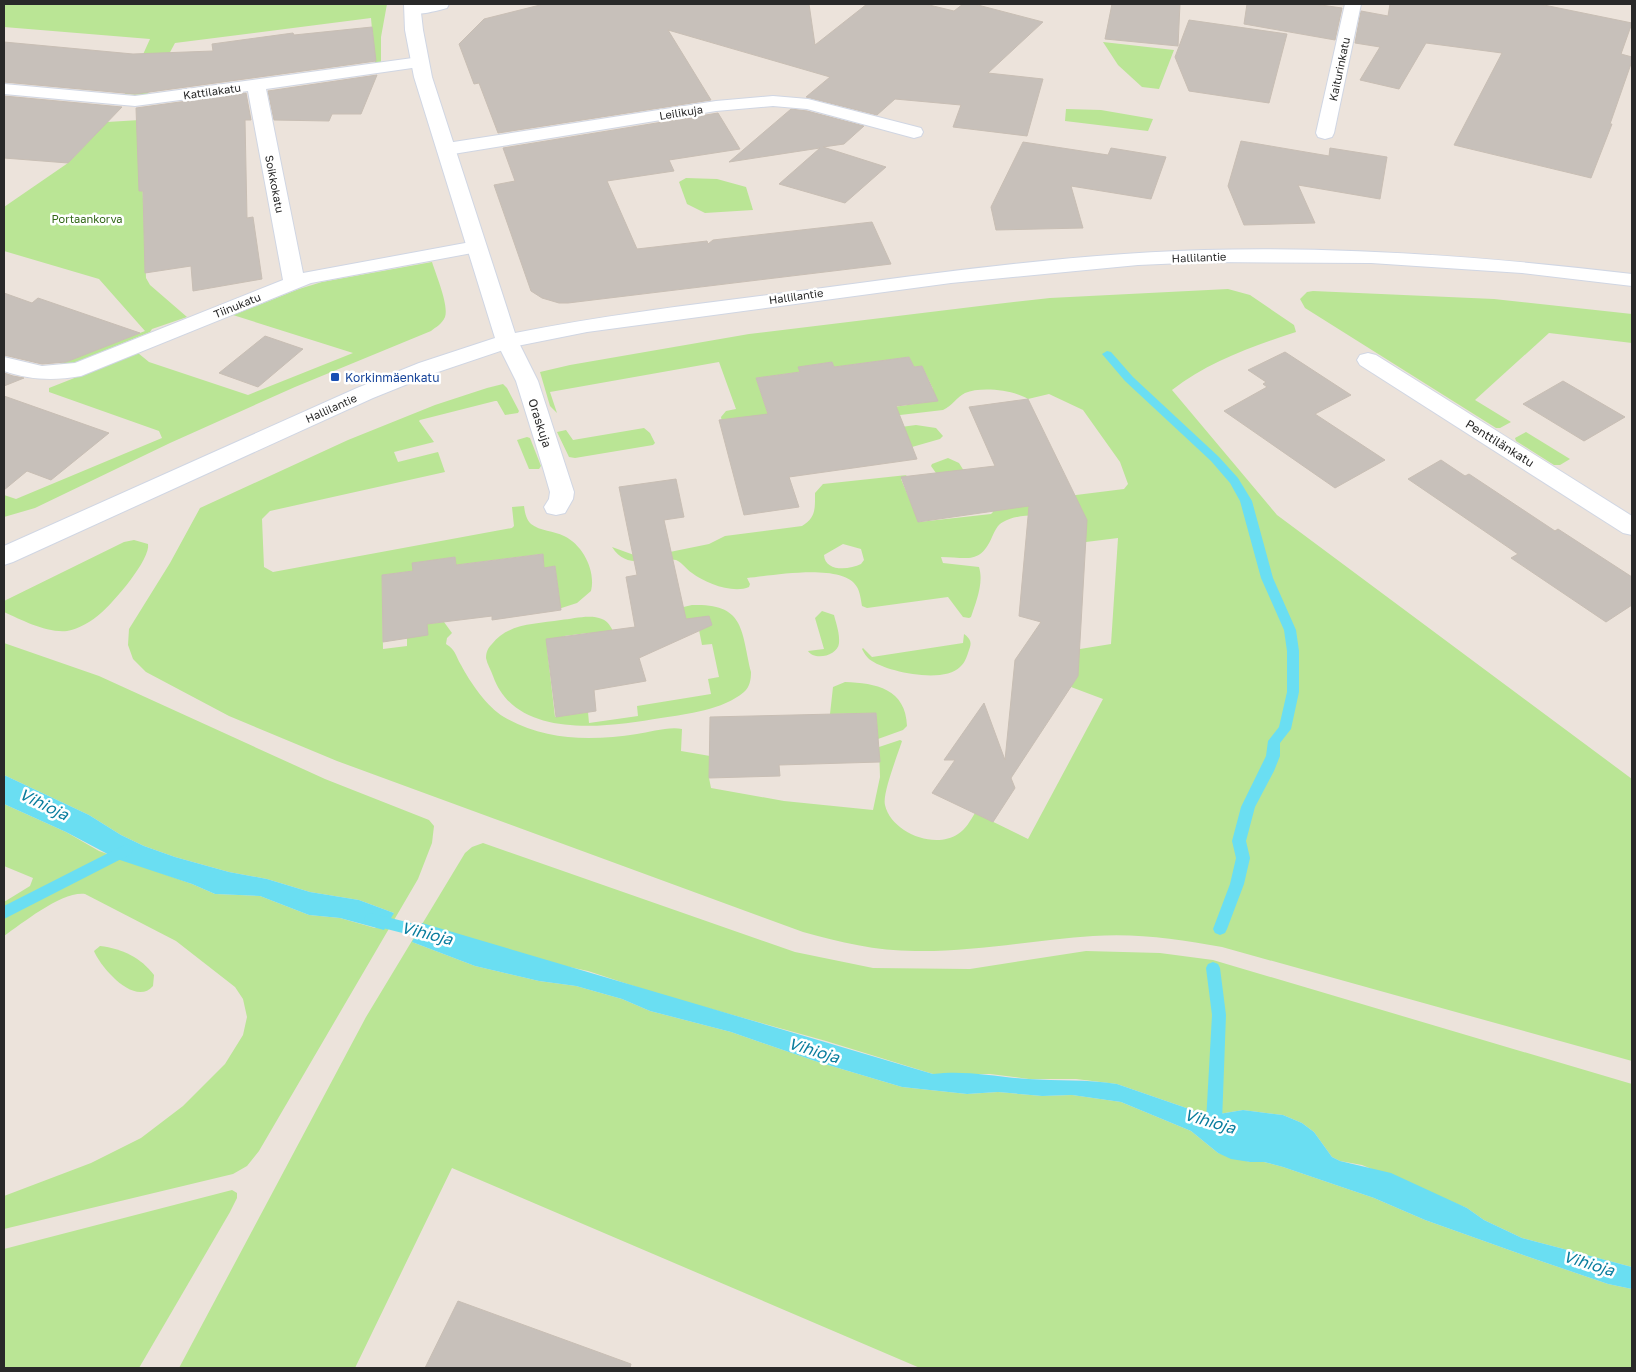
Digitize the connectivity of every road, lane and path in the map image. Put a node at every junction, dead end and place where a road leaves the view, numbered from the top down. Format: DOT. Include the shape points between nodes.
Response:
graph roads {
  1 [pos="440,4"];
  2 [pos="1353,4"];
  3 [pos="412,6"];
  4 [pos="420,62"];
  5 [pos="256,85"];
  6 [pos="4,89"];
  7 [pos="914,132"];
  8 [pos="1325,133"];
  9 [pos="447,149"];
  10 [pos="476,247"];
  11 [pos="1632,280"];
  12 [pos="294,282"];
  13 [pos="507,341"];
  14 [pos="1368,360"];
  15 [pos="4,364"];
  16 [pos="556,507"];
  17 [pos="1632,526"];
  18 [pos="4,556"];
  1 -- 3 [label="street"];
  2 -- 8 [label="street, Kaiturinkatu"];
  3 -- 4 [label="street"];
  4 -- 5 [label="street, Kattilakatu"];
  4 -- 9 [label="street"];
  5 -- 6 [label="street, Kattilakatu" via="135,101"];
  5 -- 12 [label="street, Soikkokatu"];
  7 -- 9 [label="street, Leilikuja" via="808,104 773,100 716,106"];
  9 -- 10 [label="street"];
  10 -- 12 [label="street, Tiinukatu" via="332,272"];
  10 -- 13 [label="street"];
  11 -- 13 [label="street, Hallilantie" via="1522,267 1371,257 1138,259 959,276 791,297 587,325"];
  12 -- 15 [label="street, Tiinukatu" via="81,369 52,374"];
  13 -- 16 [label="street, Oraskuja" via="527,381 555,468 562,492"];
  13 -- 18 [label="street, Hallilantie" via="364,393"];
  14 -- 17 [label="street, Penttilänkatu"];
}
